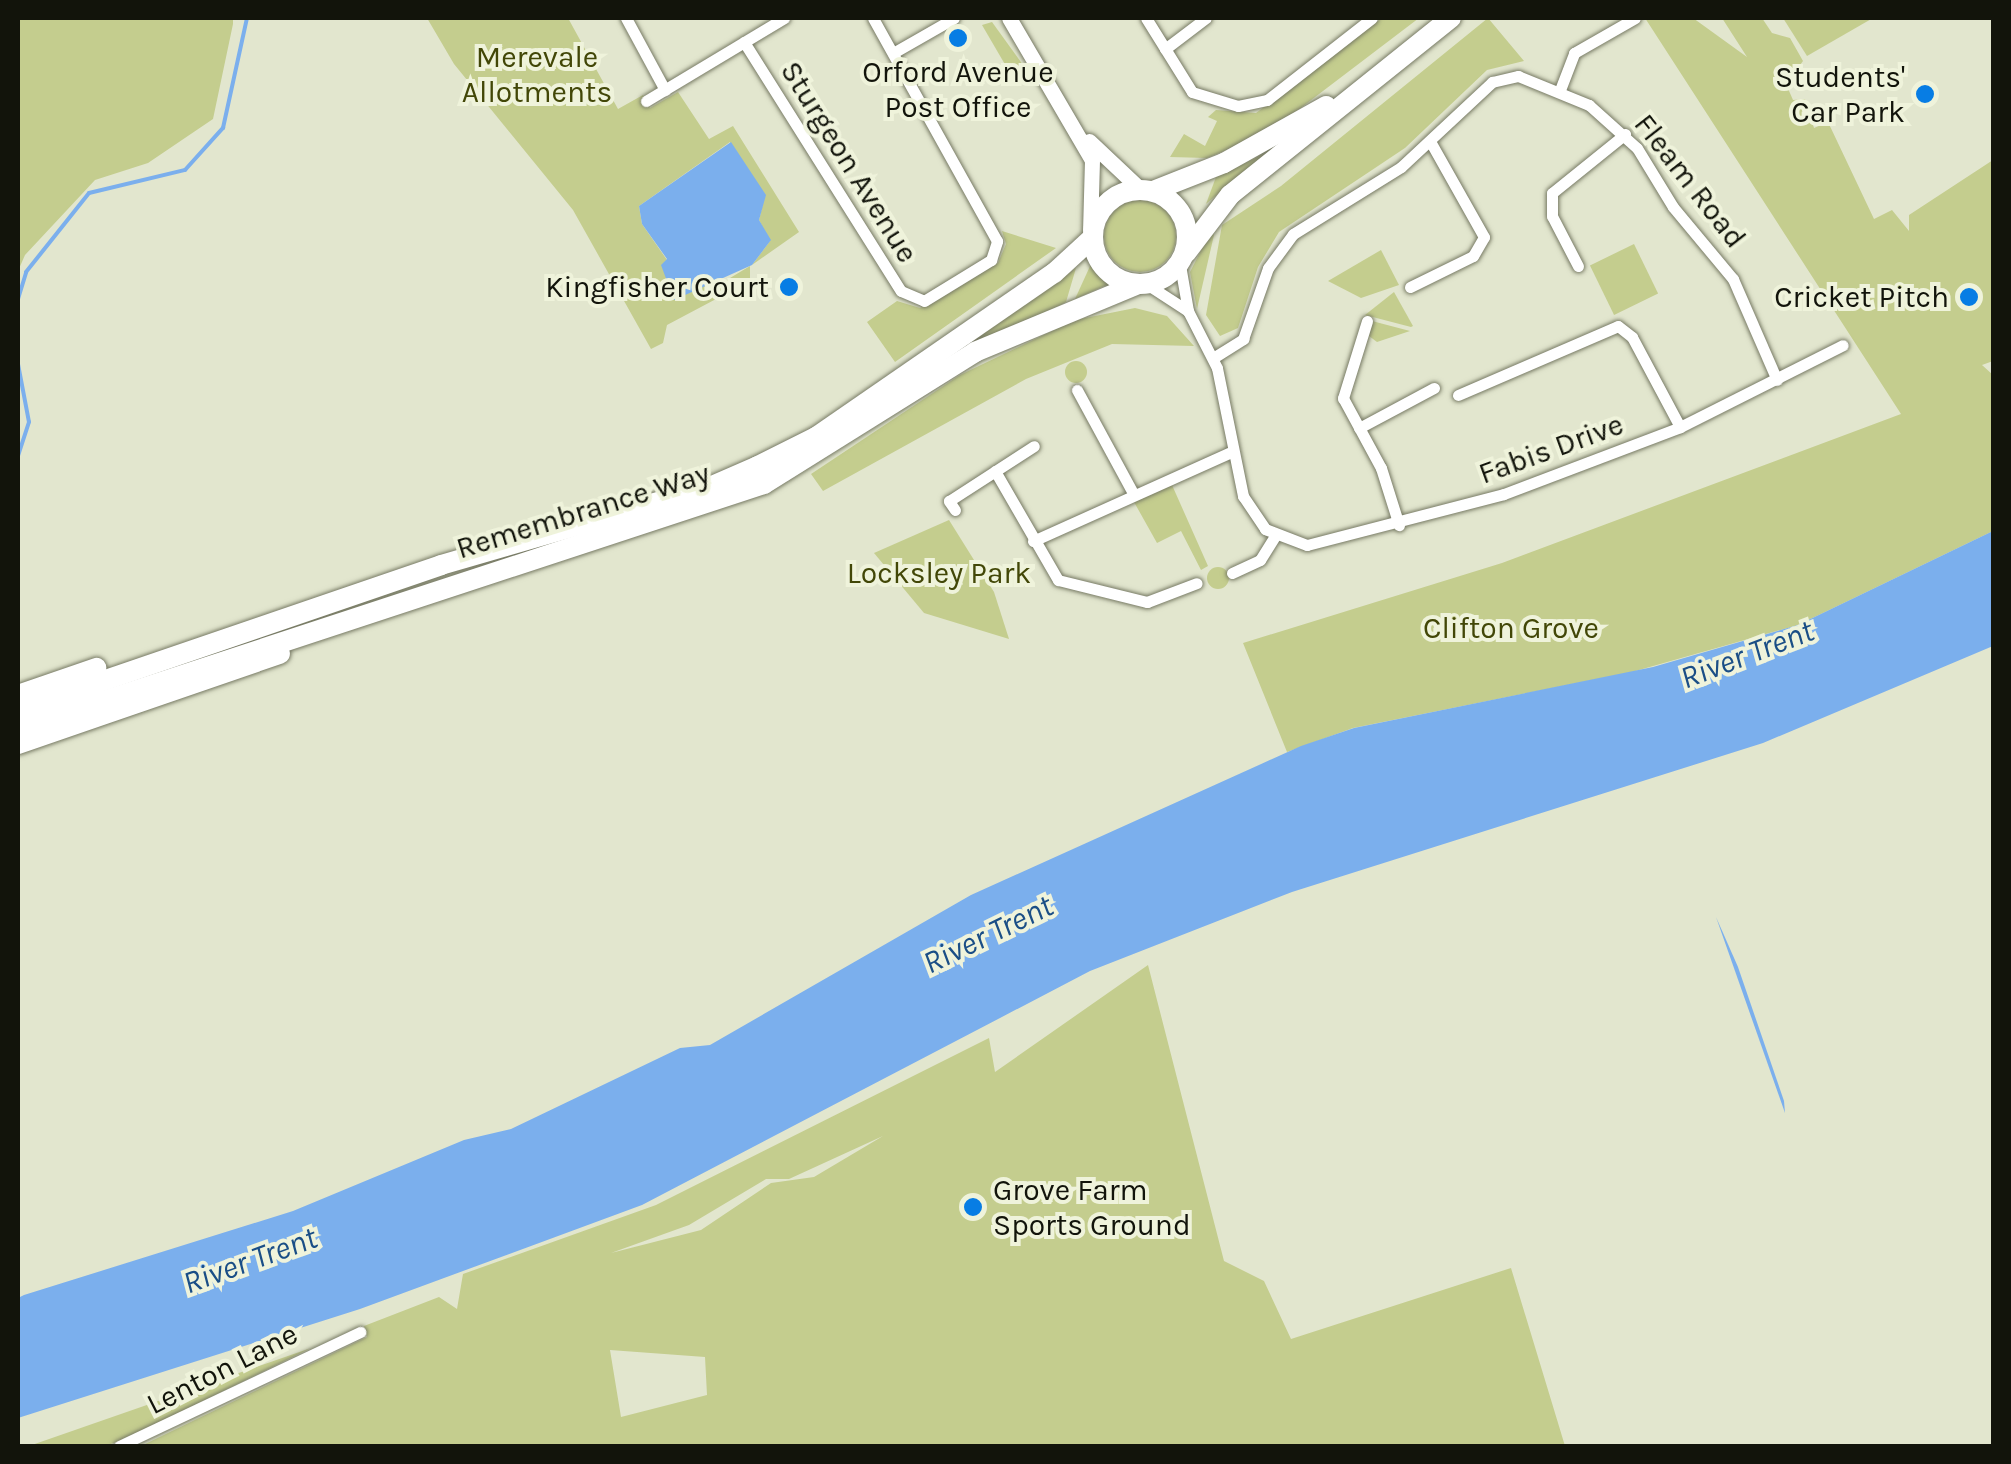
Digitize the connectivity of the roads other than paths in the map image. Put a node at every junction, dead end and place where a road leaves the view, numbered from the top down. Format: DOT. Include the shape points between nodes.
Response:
graph roads {
  1 [pos="626,18"];
  2 [pos="754,18"];
  3 [pos="784,18"];
  4 [pos="873,18"];
  5 [pos="954,18"];
  6 [pos="1009,18"];
  7 [pos="1146,18"];
  8 [pos="1206,18"];
  9 [pos="1372,18"];
  10 [pos="1451,18"];
  11 [pos="1626,20"];
  12 [pos="762,31"];
  13 [pos="744,42"];
  14 [pos="1165,49"];
  15 [pos="893,54"];
  16 [pos="1376,77"];
  17 [pos="665,90"];
  18 [pos="1560,90"];
  19 [pos="646,101"];
  20 [pos="1079,131"];
  21 [pos="1625,134"];
  22 [pos="1430,141"];
  23 [pos="1147,190"];
  24 [pos="1090,235"];
  25 [pos="1183,259"];
  26 [pos="1571,260"];
  27 [pos="1142,285"];
  28 [pos="1419,286"];
  29 [pos="1188,311"];
  30 [pos="1367,321"];
  31 [pos="1360,342"];
  32 [pos="1374,347"];
  33 [pos="1836,353"];
  34 [pos="1213,358"];
  35 [pos="1777,380"];
  36 [pos="1434,388"];
  37 [pos="1085,395"];
  38 [pos="1458,395"];
  39 [pos="1359,428"];
  40 [pos="1680,428"];
  41 [pos="1034,446"];
  42 [pos="1229,453"];
  43 [pos="1020,454"];
  44 [pos="1029,466"];
  45 [pos="996,471"];
  46 [pos="1133,492"];
  47 [pos="955,510"];
  48 [pos="1398,525"];
  49 [pos="1275,536"];
  50 [pos="1033,541"];
  51 [pos="1237,566"];
  52 [pos="442,575"];
  53 [pos="1197,583"];
  54 [pos="199,657"];
  55 [pos="18,695"];
  56 [pos="18,710"];
  57 [pos="18,728"];
  58 [pos="18,744"];
  59 [pos="354,1334"];
  60 [pos="119,1446"];
  1 -- 17 [label="street"];
  2 -- 12 [label="street"];
  3 -- 12 [label="street"];
  4 -- 15 [label="street, Sturgeon Avenue"];
  5 -- 15 [label="street"];
  6 -- 20 [label="street"];
  7 -- 14 [label="street"];
  8 -- 14 [label="street"];
  9 -- 14 [label="street" via="1253,104 1202,98"];
  10 -- 16 [label="highway"];
  11 -- 18 [label="street" via="1574,53"];
  12 -- 13 [label="street"];
  13 -- 15 [label="street, Sturgeon Avenue" via="901,291 924,301 990,260 997,241"];
  13 -- 17 [label="street"];
  16 -- 23 [label="highway" via="1224,163"];
  16 -- 25 [label="highway" via="1230,196"];
  17 -- 19 [label="street"];
  18 -- 21 [label="street, Fleam Road"];
  18 -- 22 [label="street, Fleam Road" via="1528,77 1501,79"];
  20 -- 23 [label="street"];
  20 -- 24 [label="street" via="1095,172 1086,216"];
  21 -- 26 [label="street" via="1552,193 1550,208"];
  21 -- 35 [label="street, Fleam Road" via="1673,208 1733,279"];
  22 -- 28 [label="street" via="1484,236 1473,256"];
  22 -- 34 [label="street, Fleam Road" via="1401,167 1293,234 1268,268 1243,339"];
  23 -- 24 [label="highway" via="1113,200"];
  23 -- 25 [label="highway" via="1184,218"];
  24 -- 27 [label="highway" via="1108,270"];
  24 -- 52 [label="highway, Remembrance Way" via="1054,273 816,437 710,487"];
  25 -- 27 [label="highway"];
  25 -- 29 [label="street"];
  27 -- 29 [label="street"];
  27 -- 52 [label="highway, Remembrance Way" via="975,352 764,484"];
  29 -- 34 [label="street"];
  30 -- 31 [label="street"];
  31 -- 32 [label="street"];
  31 -- 39 [label="street" via="1343,392"];
  33 -- 35 [label="street, Fabis Drive"];
  34 -- 42 [label="street"];
  35 -- 40 [label="street, Fabis Drive"];
  36 -- 39 [label="street" via="1422,401"];
  37 -- 46 [label="street"];
  38 -- 40 [label="street" via="1618,326 1632,336"];
  39 -- 48 [label="street" via="1386,478"];
  40 -- 48 [label="street, Fabis Drive" via="1476,504"];
  41 -- 43 [label="street"];
  42 -- 46 [label="street"];
  42 -- 49 [label="street" via="1246,504"];
  43 -- 44 [label="street"];
  43 -- 45 [label="street"];
  45 -- 47 [label="street" via="949,501"];
  45 -- 50 [label="street"];
  46 -- 50 [label="street"];
  48 -- 49 [label="street, Fabis Drive" via="1320,545"];
  49 -- 51 [label="street" via="1260,560"];
  50 -- 53 [label="street" via="1053,576 1064,582 1147,602 1187,595"];
  52 -- 54 [label="highway, Remembrance Way"];
  52 -- 55 [label="highway" via="200,633"];
  52 -- 58 [label="highway" via="326,637"];
  54 -- 56 [label="highway, Remembrance Way"];
  54 -- 57 [label="highway, Remembrance Way"];
  59 -- 60 [label="street, Lenton Lane"];
}
